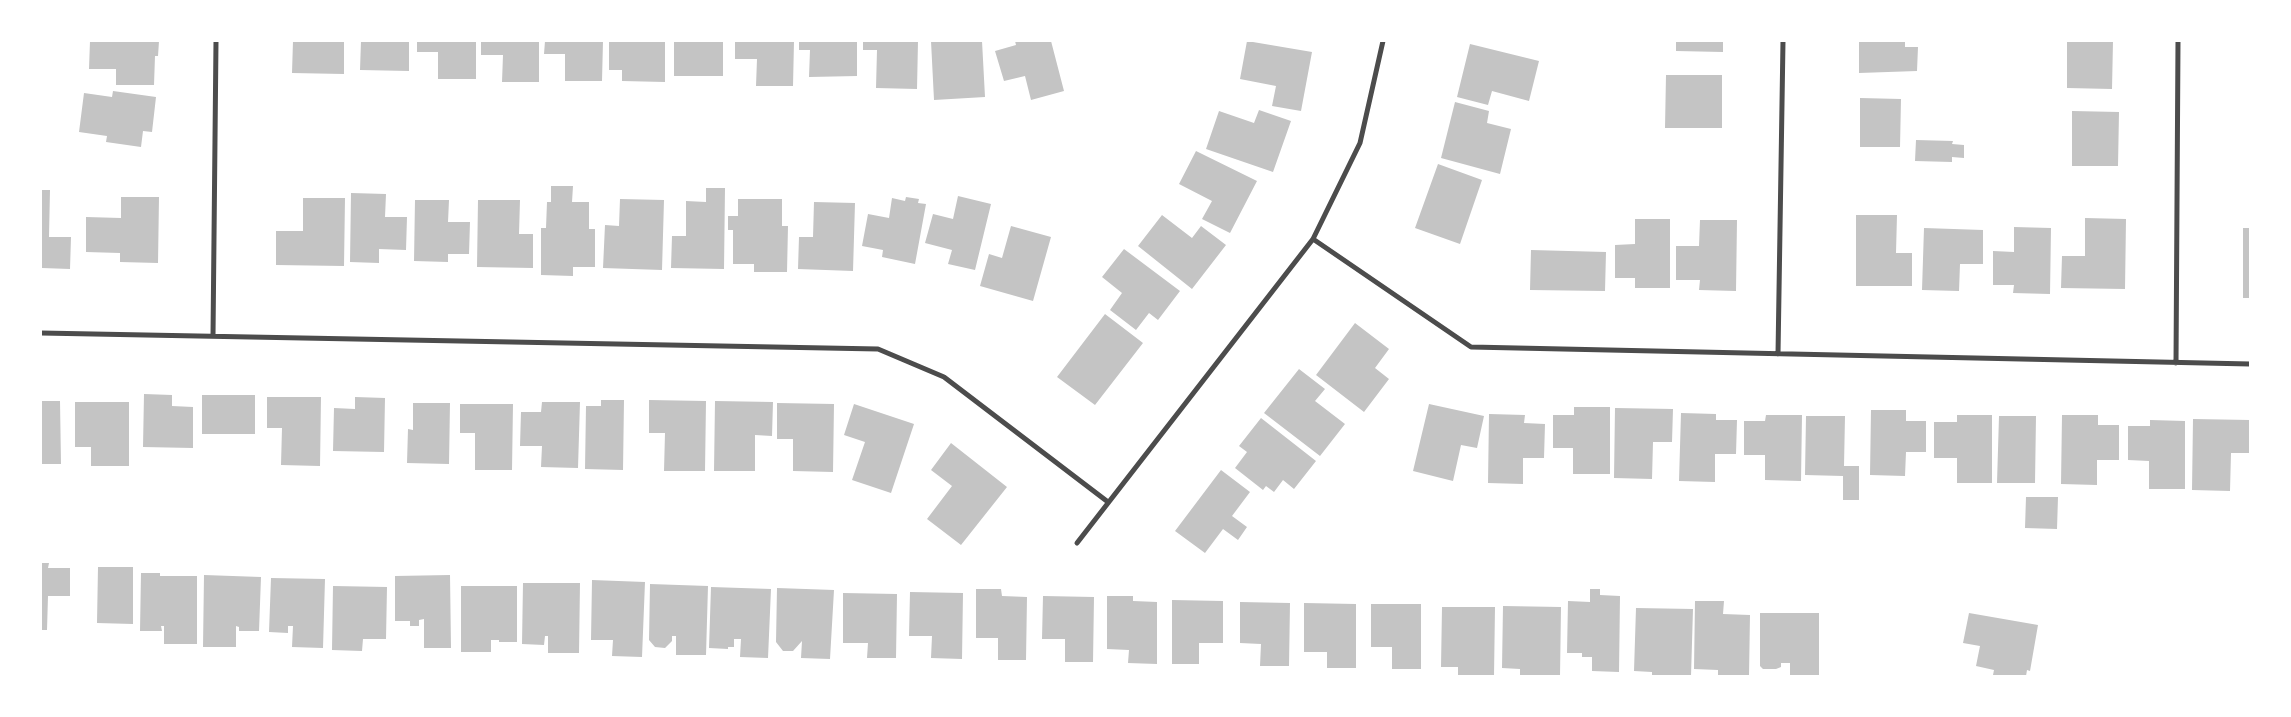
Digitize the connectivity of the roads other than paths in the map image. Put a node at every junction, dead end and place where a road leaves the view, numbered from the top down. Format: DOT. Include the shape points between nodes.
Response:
graph roads {
  1 [pos="216,41"];
  2 [pos="1383,41"];
  3 [pos="1782,41"];
  4 [pos="2178,41"];
  5 [pos="1312,239"];
  6 [pos="41,333"];
  7 [pos="213,336"];
  8 [pos="1778,354"];
  9 [pos="2176,363"];
  10 [pos="2250,364"];
  11 [pos="1108,502"];
  12 [pos="1078,543"];
  1 -- 7 [label="street"];
  2 -- 5 [label="street" via="1360,144"];
  3 -- 8 [label="street"];
  4 -- 9 [label="street"];
  5 -- 8 [label="street" via="1471,347"];
  5 -- 11 [label="street"];
  6 -- 7 [label="street"];
  7 -- 11 [label="street" via="878,349 944,377"];
  8 -- 9 [label="street"];
  9 -- 10 [label="street"];
  11 -- 12 [label="street"];
}
